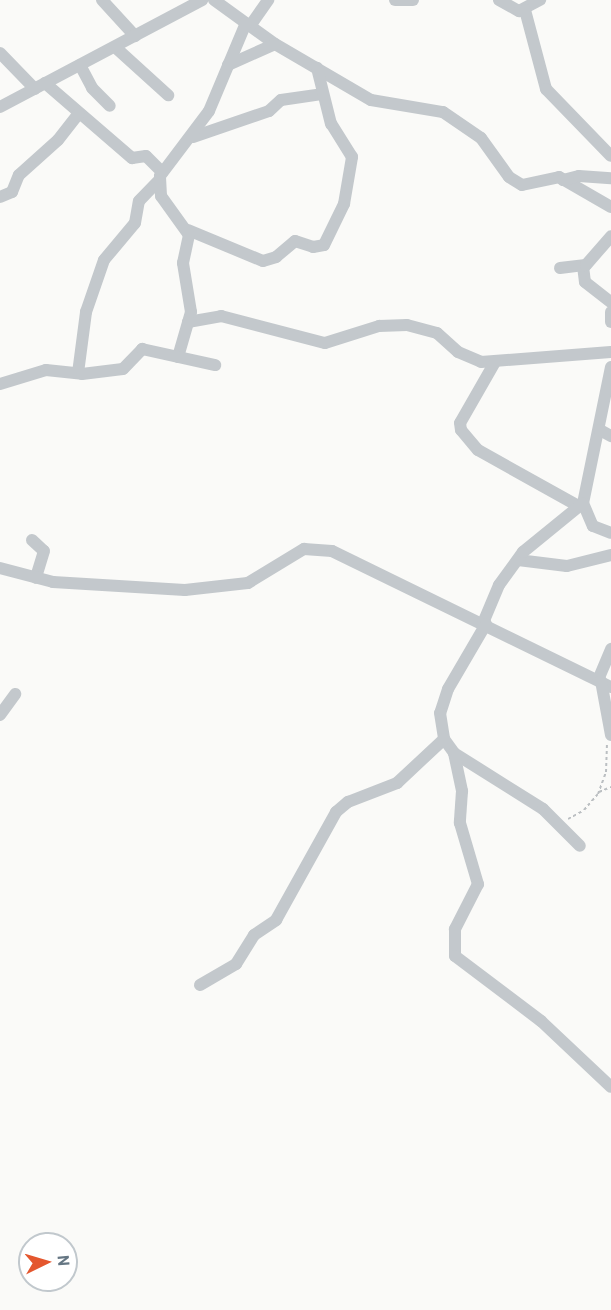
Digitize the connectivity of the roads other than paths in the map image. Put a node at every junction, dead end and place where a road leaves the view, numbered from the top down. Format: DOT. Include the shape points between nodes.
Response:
graph roads {
  1 [pos="102,0"];
  2 [pos="202,0"];
  3 [pos="214,0"];
  4 [pos="268,0"];
  5 [pos="395,0"];
  6 [pos="413,0"];
  7 [pos="499,0"];
  8 [pos="540,0"];
  9 [pos="523,7"];
  10 [pos="248,24"];
  11 [pos="135,36"];
  12 [pos="275,44"];
  13 [pos="115,47"];
  14 [pos="0,53"];
  15 [pos="80,65"];
  16 [pos="228,65"];
  17 [pos="316,68"];
  18 [pos="40,86"];
  19 [pos="322,94"];
  20 [pos="168,95"];
  21 [pos="110,106"];
  22 [pos="0,107"];
  23 [pos="78,114"];
  24 [pos="193,137"];
  25 [pos="611,156"];
  26 [pos="160,176"];
  27 [pos="611,178"];
  28 [pos="563,180"];
  29 [pos="0,197"];
  30 [pos="611,207"];
  31 [pos="188,230"];
  32 [pos="611,236"];
  33 [pos="583,266"];
  34 [pos="560,268"];
  35 [pos="611,302"];
  36 [pos="611,312"];
  37 [pos="188,322"];
  38 [pos="611,322"];
  39 [pos="611,352"];
  40 [pos="178,357"];
  41 [pos="495,362"];
  42 [pos="215,365"];
  43 [pos="611,368"];
  44 [pos="78,374"];
  45 [pos="0,384"];
  46 [pos="605,433"];
  47 [pos="581,505"];
  48 [pos="611,533"];
  49 [pos="32,540"];
  50 [pos="611,555"];
  51 [pos="518,560"];
  52 [pos="0,568"];
  53 [pos="36,578"];
  54 [pos="484,624"];
  55 [pos="611,649"];
  56 [pos="603,683"];
  57 [pos="15,694"];
  58 [pos="0,715"];
  59 [pos="610,734"];
  60 [pos="444,739"];
  61 [pos="454,753"];
  62 [pos="580,846"];
  63 [pos="200,985"];
  64 [pos="611,1087"];
  1 -- 11 [label="street"];
  2 -- 11 [label="street"];
  3 -- 10 [label="street"];
  4 -- 10 [label="street"];
  5 -- 6 [label="street"];
  7 -- 9 [label="street"];
  8 -- 9 [label="street"];
  9 -- 25 [label="street" via="546,88"];
  10 -- 12 [label="street"];
  10 -- 16 [label="street"];
  11 -- 13 [label="street"];
  12 -- 16 [label="street"];
  12 -- 17 [label="street"];
  13 -- 15 [label="street"];
  13 -- 20 [label="street"];
  14 -- 18 [label="street"];
  15 -- 18 [label="street"];
  15 -- 21 [label="street" via="92,88"];
  16 -- 24 [label="street" via="209,111"];
  17 -- 19 [label="street"];
  17 -- 28 [label="street" via="371,100 443,112 481,138 509,177 522,185 529,187 551,177"];
  18 -- 22 [label="street"];
  18 -- 23 [label="street"];
  19 -- 24 [label="street" via="281,100 269,111"];
  19 -- 31 [label="street" via="331,124 352,157 344,204 324,245 313,247 295,242 276,257 263,261"];
  23 -- 26 [label="street" via="132,158 146,156"];
  23 -- 29 [label="street" via="58,140 19,175 12,192"];
  24 -- 26 [label="street"];
  26 -- 31 [label="street" via="161,196"];
  26 -- 44 [label="street" via="139,201 135,223 104,260 86,312"];
  27 -- 28 [label="street" via="579,176"];
  28 -- 30 [label="street"];
  31 -- 37 [label="street" via="183,263 191,312"];
  32 -- 33 [label="street" via="596,258"];
  33 -- 34 [label="street"];
  33 -- 35 [label="street" via="585,282"];
  36 -- 38 [label="street"];
  37 -- 40 [label="street"];
  37 -- 41 [label="street" via="221,316 325,343 379,326 407,325 437,333 469,359"];
  39 -- 41 [label="street"];
  40 -- 42 [label="street"];
  40 -- 44 [label="street" via="142,349 123,369"];
  41 -- 47 [label="street" via="460,423 461,430 478,450"];
  43 -- 46 [label="street"];
  44 -- 45 [label="street" via="46,370"];
  46 -- 47 [label="street"];
  47 -- 48 [label="street" via="593,526"];
  47 -- 51 [label="street"];
  49 -- 53 [label="street" via="44,551"];
  50 -- 51 [label="street" via="567,566"];
  51 -- 54 [label="street" via="499,585"];
  52 -- 53 [label="street"];
  53 -- 54 [label="street" via="185,591 218,588 248,582 304,549 315,548 353,558"];
  54 -- 56 [label="street"];
  54 -- 60 [label="street" via="448,689 440,713"];
  55 -- 56 [label="street"];
  56 -- 59 [label="street"];
  57 -- 58 [label="street"];
  60 -- 61 [label="street"];
  60 -- 63 [label="street" via="397,783 348,802 336,812 276,920 254,935 236,964"];
  61 -- 62 [label="street" via="543,809"];
  61 -- 64 [label="street" via="462,791 460,823 478,884 455,928 455,956 541,1021"];
}
